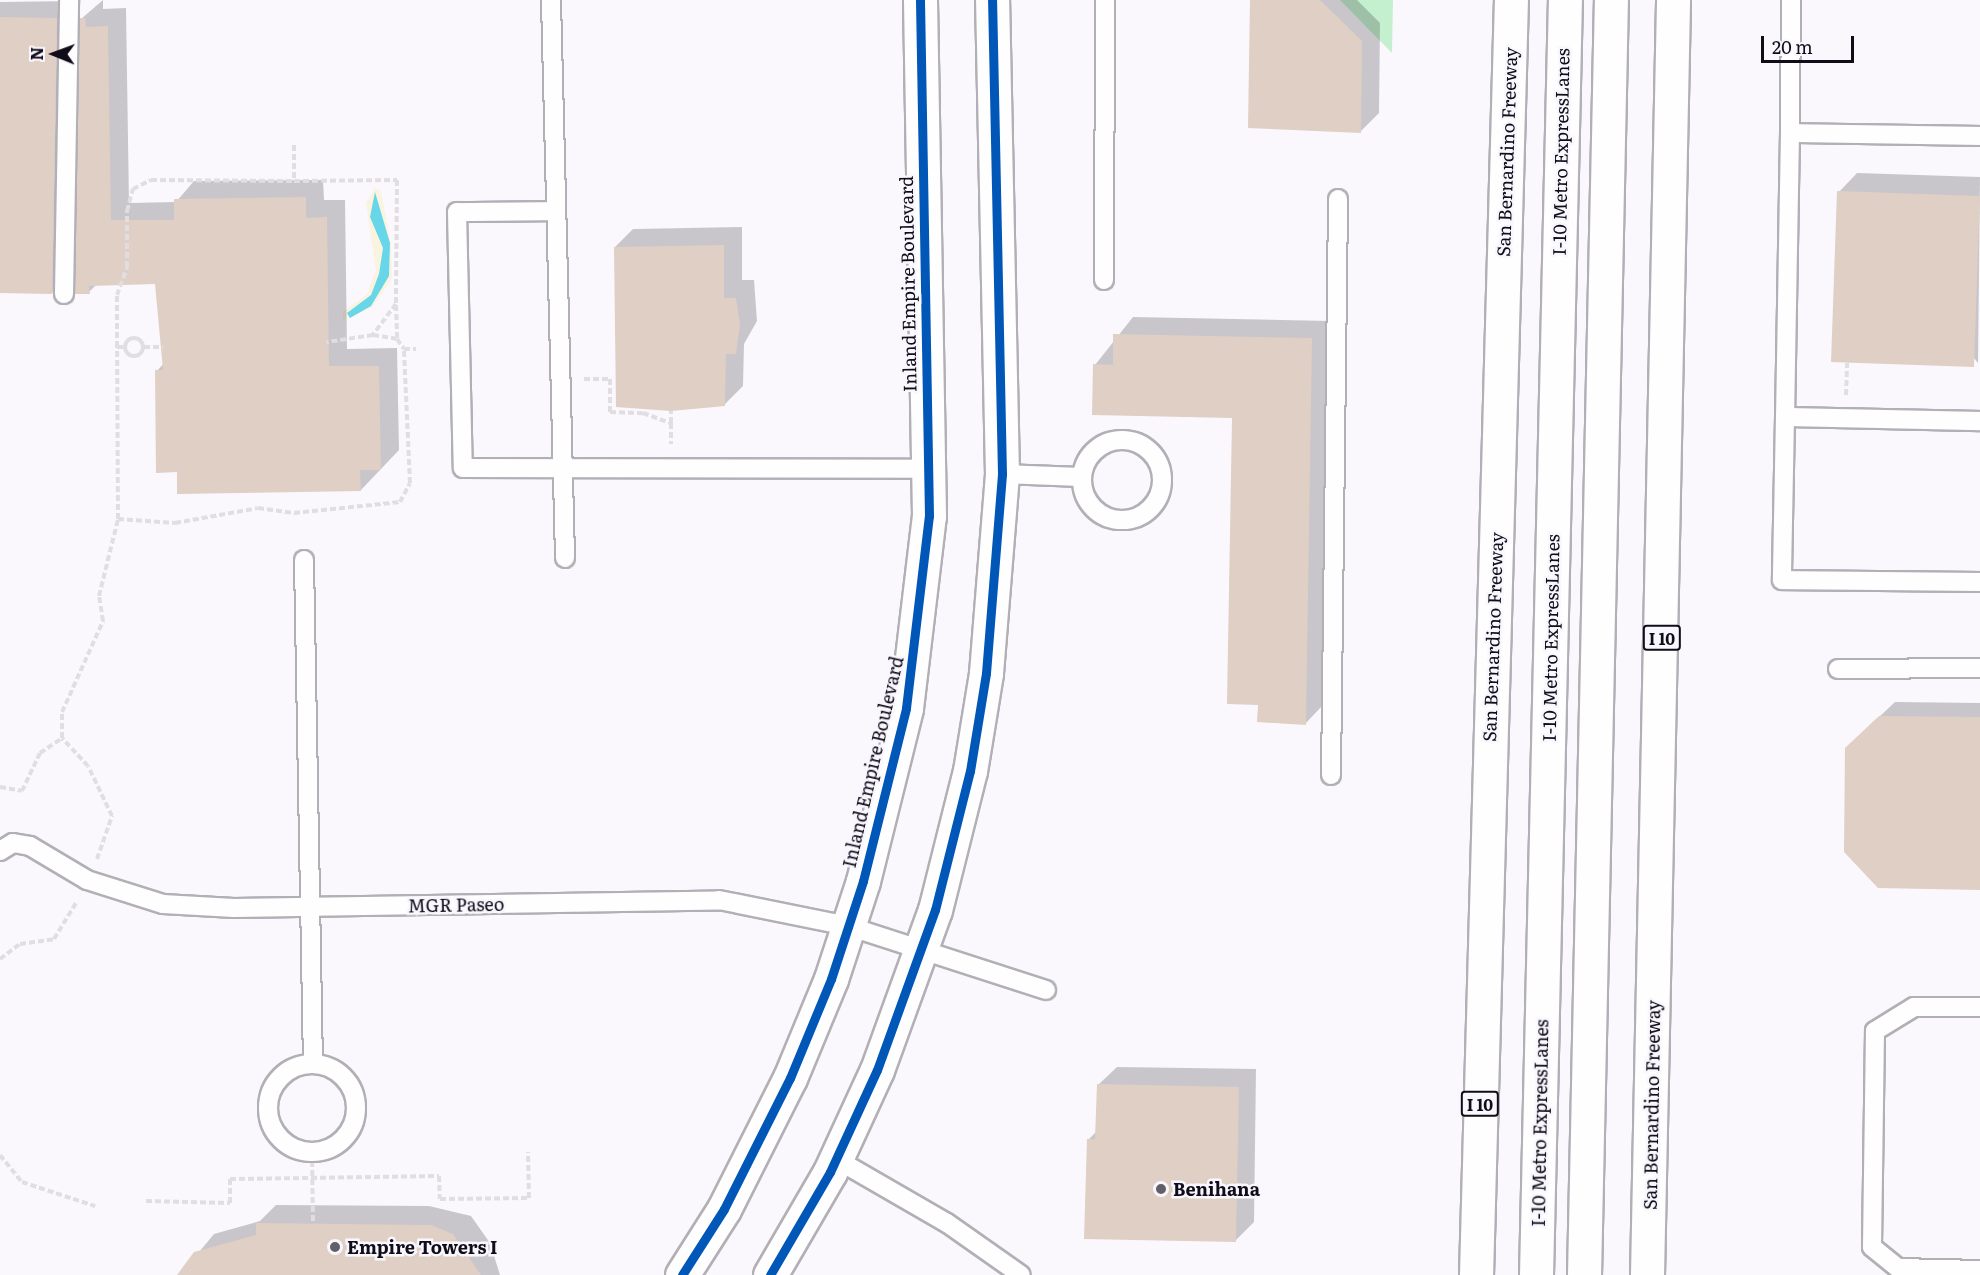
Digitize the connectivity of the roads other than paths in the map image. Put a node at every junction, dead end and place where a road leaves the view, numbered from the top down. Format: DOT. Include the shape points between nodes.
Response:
graph roads {
  1 [pos="69,0"];
  2 [pos="551,0"];
  3 [pos="920,0"];
  4 [pos="992,0"];
  5 [pos="1105,0"];
  6 [pos="1511,0"];
  7 [pos="1565,0"];
  8 [pos="1611,0"];
  9 [pos="1673,0"];
  10 [pos="1791,0"];
  11 [pos="1790,133"];
  12 [pos="1980,136"];
  13 [pos="1338,199"];
  14 [pos="556,211"];
  15 [pos="1104,280"];
  16 [pos="64,294"];
  17 [pos="1785,417"];
  18 [pos="1980,421"];
  19 [pos="563,466"];
  20 [pos="928,469"];
  21 [pos="1002,474"];
  22 [pos="1081,477"];
  23 [pos="565,558"];
  24 [pos="304,560"];
  25 [pos="1980,582"];
  26 [pos="1980,668"];
  27 [pos="1838,669"];
  28 [pos="1331,775"];
  29 [pos="4,842"];
  30 [pos="311,907"];
  31 [pos="848,926"];
  32 [pos="921,950"];
  33 [pos="1046,990"];
  34 [pos="1980,1007"];
  35 [pos="313,1064"];
  36 [pos="836,1159"];
  37 [pos="1980,1270"];
  38 [pos="682,1275"];
  39 [pos="770,1275"];
  40 [pos="1021,1275"];
  41 [pos="1476,1275"];
  42 [pos="1536,1275"];
  43 [pos="1584,1275"];
  44 [pos="1647,1275"];
  1 -- 16 [label="lane"];
  2 -- 14 [label="lane"];
  3 -- 20 [label="main road, Inland Empire Boulevard"];
  4 -- 21 [label="main road"];
  5 -- 15 [label="lane"];
  6 -- 41 [label="main road, San Bernardino Freeway / I 10"];
  7 -- 42 [label="main road, I-10 Metro ExpressLanes"];
  8 -- 43 [label="main road"];
  9 -- 44 [label="main road, San Bernardino Freeway / I 10"];
  10 -- 11 [label="lane"];
  11 -- 12 [label="lane"];
  11 -- 17 [label="lane"];
  13 -- 28 [label="lane"];
  14 -- 19 [label="lane"];
  14 -- 19 [label="lane" via="458,212 463,468"];
  17 -- 18 [label="lane"];
  17 -- 25 [label="lane" via="1782,580"];
  19 -- 20 [label="lane"];
  19 -- 23 [label="lane"];
  20 -- 31 [label="main road, Inland Empire Boulevard" via="922,610 906,708"];
  21 -- 22 [label="lane"];
  21 -- 32 [label="main road" via="986,674 970,771"];
  22 -- 22 [label="lane" via="1087,500 1116,520 1140,516 1158,498 1161,486 1149,451 1126,440 1096,449"];
  24 -- 30 [label="lane"];
  26 -- 27 [label="lane"];
  29 -- 30 [label="lane, MGR Paseo" via="30,846 87,880 163,904"];
  30 -- 31 [label="lane, MGR Paseo" via="719,900"];
  30 -- 35 [label="lane"];
  31 -- 32 [label="lane, MGR Paseo"];
  31 -- 38 [label="main road, Inland Empire Boulevard" via="790,1078 724,1209"];
  32 -- 33 [label="lane, MGR Paseo"];
  32 -- 36 [label="main road" via="877,1070"];
  34 -- 37 [label="lane" via="1914,1006 1875,1031 1872,1247 1898,1268"];
  35 -- 35 [label="lane" via="284,1074 274,1086 269,1115 284,1142 312,1152 347,1134 357,1108 348,1082"];
  36 -- 39 [label="main road"];
  36 -- 40 [label="lane" via="947,1223"];
}
